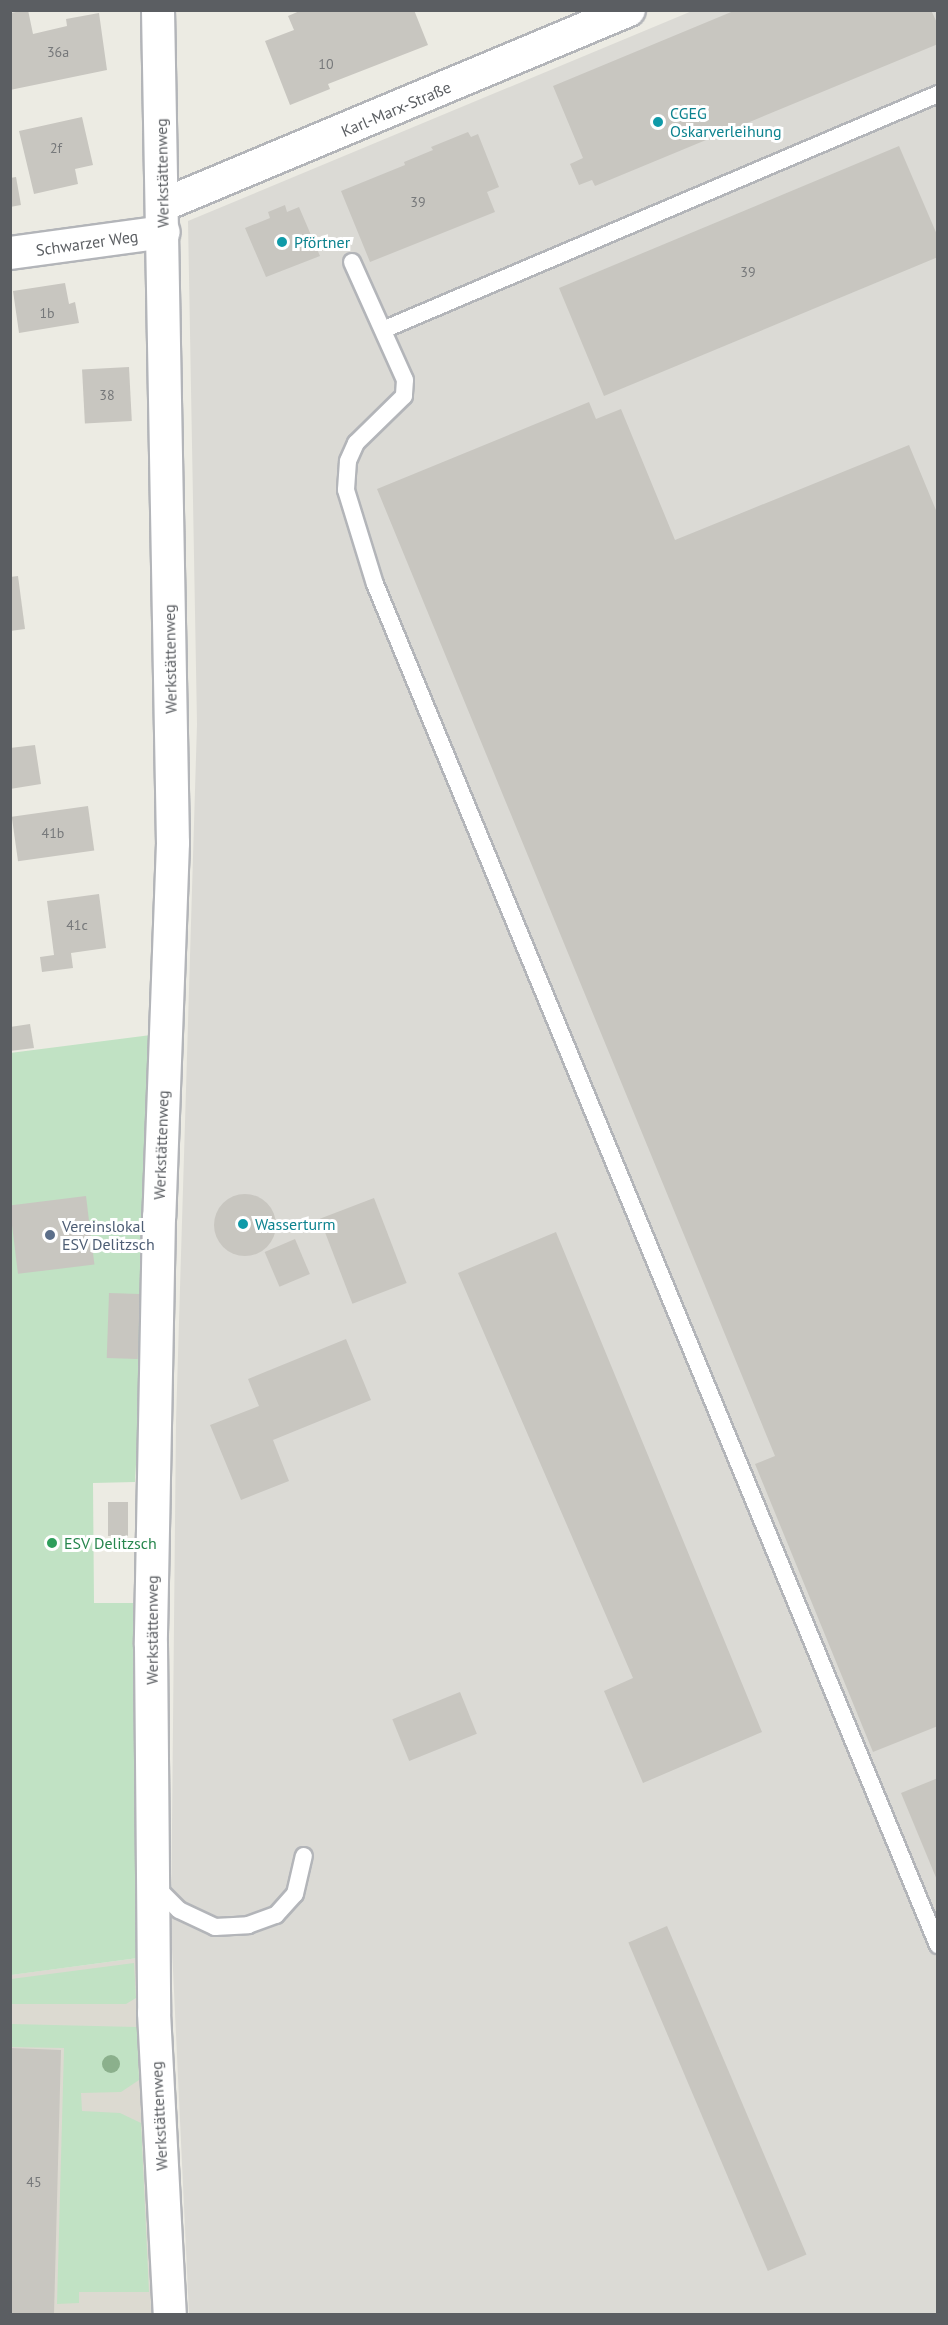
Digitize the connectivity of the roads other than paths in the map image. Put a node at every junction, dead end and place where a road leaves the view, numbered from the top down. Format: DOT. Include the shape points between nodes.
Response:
graph roads {
  1 [pos="158,10"];
  2 [pos="629,10"];
  3 [pos="938,94"];
  4 [pos="163,219"];
  5 [pos="10,253"];
  6 [pos="352,262"];
  7 [pos="386,329"];
  8 [pos="304,1856"];
  9 [pos="153,1885"];
  10 [pos="938,1945"];
  11 [pos="170,2314"];
  1 -- 4 [label="street, Werkstättenweg"];
  2 -- 4 [label="street, Karl-Marx-Straße"];
  3 -- 7 [label="lane"];
  4 -- 5 [label="street, Schwarzer Weg"];
  4 -- 9 [label="street, Werkstättenweg" via="173,843 158,1241 151,1645"];
  6 -- 7 [label="lane"];
  7 -- 10 [label="lane" via="405,380 404,396 356,442 348,461 346,490 375,584"];
  8 -- 9 [label="lane" via="295,1894 276,1915 248,1926 215,1927 179,1910"];
  9 -- 11 [label="street, Werkstättenweg" via="154,2013"];
}
